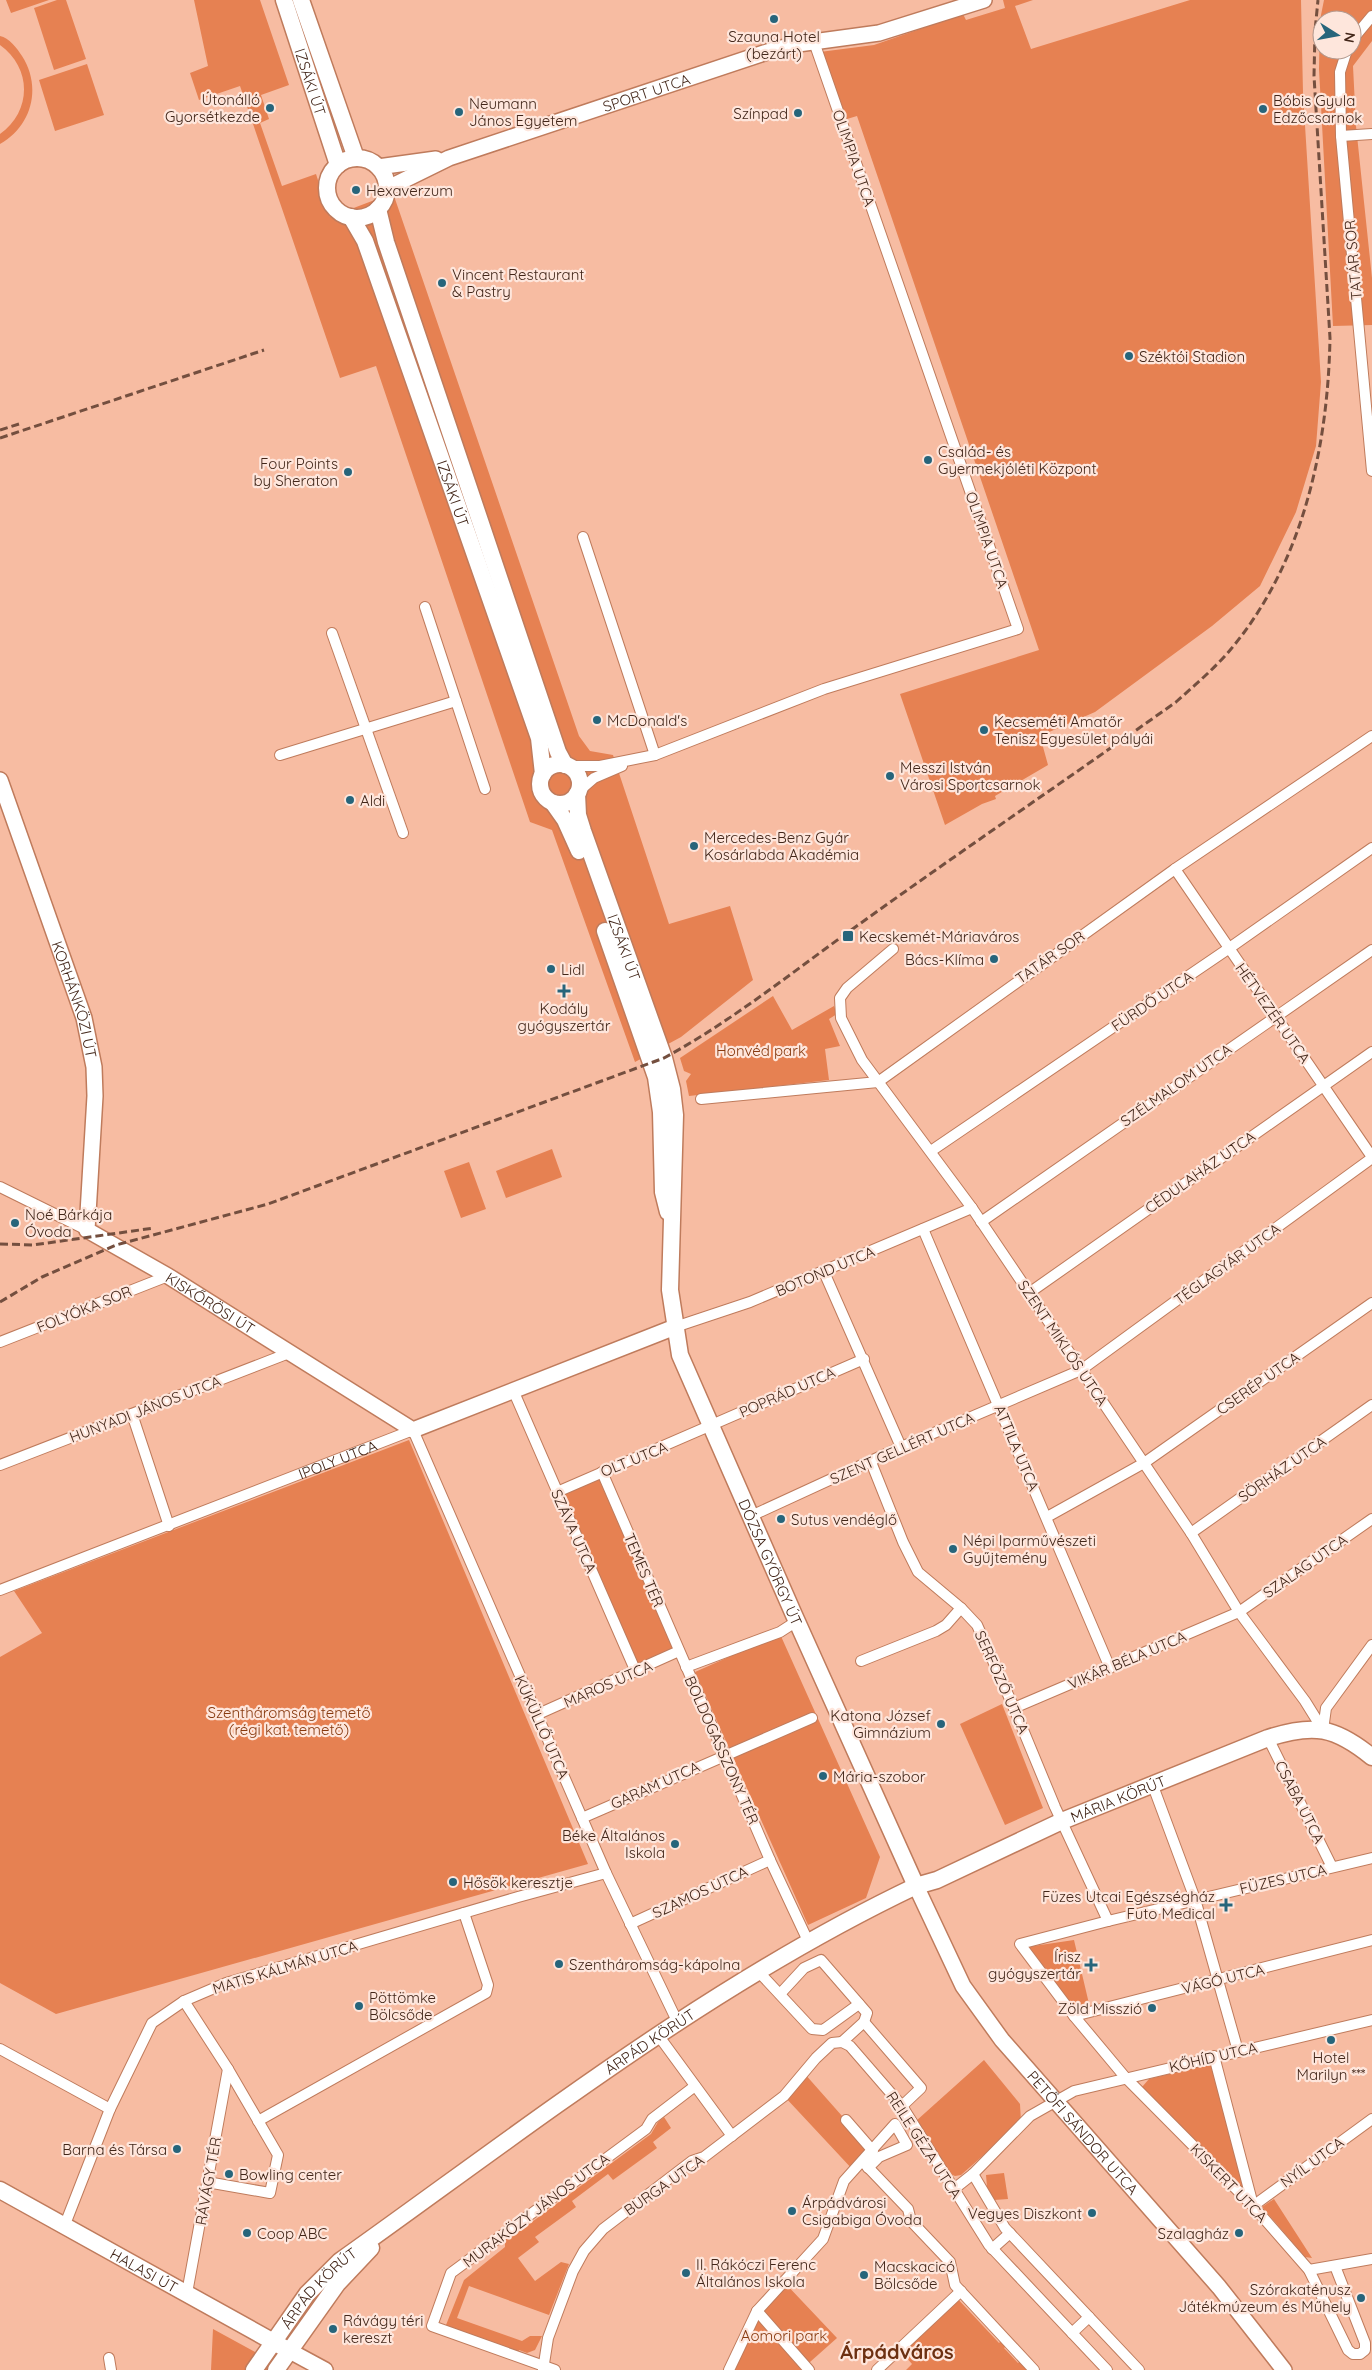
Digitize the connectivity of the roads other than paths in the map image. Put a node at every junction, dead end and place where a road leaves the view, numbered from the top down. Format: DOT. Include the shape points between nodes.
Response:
graph roads {
  1 [pos="284,0"];
  2 [pos="301,0"];
  3 [pos="984,0"];
  4 [pos="1372,16"];
  5 [pos="1362,28"];
  6 [pos="814,42"];
  7 [pos="1343,60"];
  8 [pos="1372,134"];
  9 [pos="1341,136"];
  10 [pos="356,158"];
  11 [pos="449,158"];
  12 [pos="338,165"];
  13 [pos="378,167"];
  14 [pos="386,189"];
  15 [pos="378,209"];
  16 [pos="351,217"];
  17 [pos="1368,383"];
  18 [pos="1372,471"];
  19 [pos="584,538"];
  20 [pos="425,607"];
  21 [pos="332,633"];
  22 [pos="456,701"];
  23 [pos="366,729"];
  24 [pos="1372,736"];
  25 [pos="280,755"];
  26 [pos="654,755"];
  27 [pos="636,759"];
  28 [pos="566,765"];
  29 [pos="542,774"];
  30 [pos="0,780"];
  31 [pos="485,789"];
  32 [pos="578,793"];
  33 [pos="553,803"];
  34 [pos="403,833"];
  35 [pos="1372,848"];
  36 [pos="1174,869"];
  37 [pos="893,949"];
  38 [pos="1228,949"];
  39 [pos="1372,950"];
  40 [pos="1275,1016"];
  41 [pos="1372,1052"];
  42 [pos="878,1082"];
  43 [pos="1324,1085"];
  44 [pos="702,1099"];
  45 [pos="667,1100"];
  46 [pos="931,1151"];
  47 [pos="1372,1158"];
  48 [pos="0,1187"];
  49 [pos="972,1208"];
  50 [pos="982,1222"];
  51 [pos="923,1229"];
  52 [pos="87,1230"];
  53 [pos="824,1272"];
  54 [pos="168,1276"];
  55 [pos="1029,1293"];
  56 [pos="1372,1303"];
  57 [pos="675,1327"];
  58 [pos="0,1342"];
  59 [pos="289,1353"];
  60 [pos="864,1359"];
  61 [pos="1081,1370"];
  62 [pos="513,1390"];
  63 [pos="1372,1405"];
  64 [pos="998,1406"];
  65 [pos="132,1414"];
  66 [pos="711,1426"];
  67 [pos="413,1430"];
  68 [pos="900,1447"];
  69 [pos="872,1462"];
  70 [pos="1144,1463"];
  71 [pos="0,1465"];
  72 [pos="602,1472"];
  73 [pos="557,1492"];
  74 [pos="751,1516"];
  75 [pos="1047,1517"];
  76 [pos="1372,1519"];
  77 [pos="169,1526"];
  78 [pos="1191,1532"];
  79 [pos="0,1590"];
  80 [pos="961,1608"];
  81 [pos="1239,1612"];
  82 [pos="797,1621"];
  83 [pos="1372,1645"];
  84 [pos="679,1651"];
  85 [pos="861,1661"];
  86 [pos="686,1667"];
  87 [pos="1110,1668"];
  88 [pos="636,1672"];
  89 [pos="1014,1708"];
  90 [pos="536,1716"];
  91 [pos="812,1718"];
  92 [pos="1323,1730"];
  93 [pos="1268,1738"];
  94 [pos="725,1755"];
  95 [pos="1372,1757"];
  96 [pos="1152,1786"];
  97 [pos="582,1818"];
  98 [pos="1062,1821"];
  99 [pos="1372,1858"];
  100 [pos="770,1860"];
  101 [pos="1332,1867"];
  102 [pos="606,1873"];
  103 [pos="916,1886"];
  104 [pos="1195,1900"];
  105 [pos="464,1913"];
  106 [pos="1108,1921"];
  107 [pos="630,1924"];
  108 [pos="1372,1940"];
  109 [pos="808,1942"];
  110 [pos="1020,1944"];
  111 [pos="758,1971"];
  112 [pos="1218,1980"];
  113 [pos="780,1994"];
  114 [pos="184,2001"];
  115 [pos="859,2004"];
  116 [pos="1074,2016"];
  117 [pos="1372,2020"];
  118 [pos="676,2021"];
  119 [pos="864,2022"];
  120 [pos="658,2034"];
  121 [pos="846,2044"];
  122 [pos="0,2049"];
  123 [pos="1238,2051"];
  124 [pos="1214,2056"];
  125 [pos="228,2069"];
  126 [pos="1125,2077"];
  127 [pos="694,2086"];
  128 [pos="1056,2100"];
  129 [pos="902,2106"];
  130 [pos="110,2109"];
  131 [pos="1372,2119"];
  132 [pos="846,2120"];
  133 [pos="258,2121"];
  134 [pos="732,2136"];
  135 [pos="873,2151"];
  136 [pos="866,2165"];
  137 [pos="973,2174"];
  138 [pos="207,2182"];
  139 [pos="0,2190"];
  140 [pos="954,2190"];
  141 [pos="1253,2206"];
  142 [pos="397,2220"];
  143 [pos="64,2226"];
  144 [pos="1010,2233"];
  145 [pos="992,2249"];
  146 [pos="1372,2259"];
  147 [pos="1335,2266"];
  148 [pos="1309,2270"];
  149 [pos="960,2291"];
  150 [pos="187,2293"];
  151 [pos="757,2310"];
  152 [pos="1089,2317"];
  153 [pos="1072,2333"];
  154 [pos="273,2340"];
  155 [pos="288,2350"];
  156 [pos="109,2358"];
  157 [pos="543,2368"];
  158 [pos="1282,2368"];
  159 [pos="111,2370"];
  160 [pos="254,2370"];
  161 [pos="276,2370"];
  162 [pos="325,2370"];
  163 [pos="555,2370"];
  164 [pos="729,2370"];
  165 [pos="809,2370"];
  166 [pos="877,2370"];
  167 [pos="1034,2370"];
  168 [pos="1107,2370"];
  169 [pos="1139,2370"];
  1 -- 12 [label="main road, IZSÁKI ÚT"];
  2 -- 10 [label="main road, IZSÁKI ÚT"];
  3 -- 6 [label="street, SPORT UTCA" via="880,33"];
  4 -- 5 [label="street"];
  6 -- 11 [label="street, SPORT UTCA" via="774,50"];
  6 -- 26 [label="street, OLIMPIA UTCA" via="1018,628 824,689"];
  7 -- 9 [label="street, TATÁR SOR" via="1340,72"];
  8 -- 9 [label="street"];
  9 -- 17 [label="street, TATÁR SOR"];
  10 -- 12 [label="main road"];
  10 -- 13 [label="main road"];
  11 -- 13 [label="street"];
  11 -- 14 [label="street"];
  12 -- 16 [label="main road" via="329,177 327,192 338,211"];
  13 -- 14 [label="main road"];
  14 -- 15 [label="main road"];
  15 -- 16 [label="main road" via="363,217"];
  15 -- 28 [label="main road, IZSÁKI ÚT" via="389,251 558,752"];
  16 -- 29 [label="main road, IZSÁKI ÚT" via="365,241 533,720 541,745"];
  17 -- 18 [label="street, TATÁR SOR"];
  19 -- 26 [label="street"];
  20 -- 22 [label="street"];
  21 -- 23 [label="street"];
  22 -- 23 [label="street"];
  22 -- 31 [label="street"];
  23 -- 25 [label="street"];
  23 -- 34 [label="street"];
  24 -- 36 [label="street, TATÁR SOR"];
  26 -- 27 [label="street, OLIMPIA UTCA"];
  27 -- 28 [label="street, OLIMPIA UTCA" via="600,766"];
  27 -- 32 [label="street, OLIMPIA UTCA" via="594,778"];
  28 -- 29 [label="main road" via="551,766"];
  28 -- 32 [label="main road" via="579,778"];
  29 -- 33 [label="main road" via="542,792"];
  30 -- 52 [label="street, KORHÁNKÖZI ÚT" via="84,1018 94,1067"];
  32 -- 33 [label="main road" via="567,803"];
  32 -- 45 [label="main road, IZSÁKI ÚT" via="580,823 664,1058"];
  33 -- 45 [label="main road, IZSÁKI ÚT" via="575,840 632,1012"];
  35 -- 38 [label="street, FÜRDŐ UTCA"];
  36 -- 38 [label="street, HÉTVEZÉR UTCA"];
  36 -- 42 [label="street, TATÁR SOR"];
  37 -- 42 [label="street, SZENT MIKLÓS UTCA" via="847,988 839,1004 841,1018 862,1060"];
  38 -- 40 [label="street, HÉTVEZÉR UTCA"];
  38 -- 46 [label="street, FÜRDŐ UTCA"];
  39 -- 40 [label="street, SZÉLMALOM UTCA"];
  40 -- 43 [label="street, HÉTVEZÉR UTCA"];
  40 -- 50 [label="street, SZÉLMALOM UTCA"];
  41 -- 43 [label="street, CÉDULAHÁZ UTCA"];
  42 -- 44 [label="street"];
  42 -- 46 [label="street, SZENT MIKLÓS UTCA"];
  43 -- 47 [label="street, HÉTVEZÉR UTCA"];
  43 -- 55 [label="street, CÉDULAHÁZ UTCA"];
  45 -- 57 [label="main road, DÓZSA GYÖRGY ÚT" via="674,1190 670,1290"];
  46 -- 49 [label="street, SZENT MIKLÓS UTCA"];
  47 -- 61 [label="street, TÉGLAGYÁR UTCA"];
  48 -- 52 [label="street, KISKŐRÖSI ÚT"];
  49 -- 50 [label="street, SZENT MIKLÓS UTCA"];
  49 -- 51 [label="street, BOTOND UTCA"];
  50 -- 55 [label="street, SZENT MIKLÓS UTCA"];
  51 -- 53 [label="street, BOTOND UTCA"];
  51 -- 64 [label="street, ATTILA UTCA"];
  52 -- 54 [label="street, KISKŐRÖSI ÚT"];
  53 -- 57 [label="street, BOTOND UTCA" via="750,1302"];
  53 -- 60 [label="street"];
  54 -- 58 [label="street, FOLYÓKA SOR"];
  54 -- 59 [label="street, KISKŐRÖSI ÚT"];
  55 -- 61 [label="street, SZENT MIKLÓS UTCA"];
  56 -- 70 [label="street, CSERÉP UTCA"];
  57 -- 62 [label="street, IPOLY UTCA"];
  57 -- 66 [label="main road, DÓZSA GYÖRGY ÚT" via="680,1355"];
  59 -- 65 [label="street, HUNYADI JÁNOS UTCA"];
  59 -- 67 [label="street, KISKŐRÖSI ÚT"];
  60 -- 66 [label="street, POPRÁD UTCA"];
  60 -- 68 [label="street"];
  61 -- 64 [label="street, SZENT GELLÉRT UTCA"];
  61 -- 70 [label="street, SZENT MIKLÓS UTCA"];
  62 -- 67 [label="street, IPOLY UTCA"];
  62 -- 73 [label="street, SZÁVA UTCA"];
  63 -- 78 [label="street, SÖRHÁZ UTCA"];
  64 -- 68 [label="street, SZENT GELLÉRT UTCA"];
  64 -- 75 [label="street, ATTILA UTCA"];
  65 -- 71 [label="street, HUNYADI JÁNOS UTCA"];
  65 -- 77 [label="street"];
  66 -- 72 [label="street, OLT UTCA"];
  66 -- 74 [label="main road, DÓZSA GYÖRGY ÚT"];
  67 -- 77 [label="street, IPOLY UTCA"];
  67 -- 90 [label="street, KÜKÜLLŐ UTCA"];
  68 -- 69 [label="street, SZENT GELLÉRT UTCA"];
  69 -- 74 [label="street, SZENT GELLÉRT UTCA"];
  69 -- 80 [label="street, SERFŐZŐ UTCA" via="918,1572"];
  70 -- 75 [label="street, CSERÉP UTCA"];
  70 -- 78 [label="street, SZENT MIKLÓS UTCA"];
  72 -- 73 [label="street, OLT UTCA"];
  72 -- 84 [label="street, TEMES TÉR"];
  73 -- 88 [label="street, SZÁVA UTCA"];
  74 -- 82 [label="main road, DÓZSA GYÖRGY ÚT"];
  75 -- 87 [label="street, ATTILA UTCA"];
  76 -- 81 [label="street, SZALAG UTCA"];
  77 -- 79 [label="street, IPOLY UTCA"];
  78 -- 81 [label="street, SZENT MIKLÓS UTCA"];
  80 -- 85 [label="street" via="936,1631"];
  80 -- 89 [label="street, SERFŐZŐ UTCA" via="976,1625"];
  81 -- 87 [label="street, VIKÁR BÉLA UTCA"];
  81 -- 92 [label="street, SZENT MIKLÓS UTCA"];
  82 -- 86 [label="street, BOLDOGASSZONY TÉR" via="780,1632"];
  82 -- 103 [label="main road, DÓZSA GYÖRGY ÚT"];
  83 -- 92 [label="street" via="1326,1708"];
  84 -- 86 [label="street, TEMES TÉR"];
  84 -- 88 [label="street, MAROS UTCA"];
  86 -- 94 [label="street, BOLDOGASSZONY TÉR"];
  87 -- 89 [label="street, VIKÁR BÉLA UTCA"];
  88 -- 90 [label="street, MAROS UTCA"];
  89 -- 98 [label="street, SERFŐZŐ UTCA"];
  90 -- 97 [label="street, KÜKÜLLŐ UTCA"];
  91 -- 94 [label="street, GARAM UTCA"];
  92 -- 93 [label="main road, MÁRIA KÖRÚT" via="1286,1732"];
  92 -- 95 [label="main road" via="1349,1739"];
  93 -- 96 [label="main road, MÁRIA KÖRÚT"];
  93 -- 101 [label="street, CSABA UTCA"];
  94 -- 97 [label="street, GARAM UTCA"];
  94 -- 100 [label="street, BOLDOGASSZONY TÉR"];
  96 -- 98 [label="main road, MÁRIA KÖRÚT"];
  96 -- 104 [label="street"];
  97 -- 102 [label="street, KÜKÜLLŐ UTCA"];
  98 -- 103 [label="main road, MÁRIA KÖRÚT" via="945,1876"];
  98 -- 106 [label="street, SERFŐZŐ UTCA"];
  99 -- 101 [label="street, FÜZES UTCA"];
  100 -- 107 [label="street, SZAMOS UTCA"];
  100 -- 109 [label="street, BOLDOGASSZONY TÉR"];
  101 -- 104 [label="street, FÜZES UTCA"];
  102 -- 105 [label="street, MATIS KÁLMÁN UTCA"];
  102 -- 107 [label="street, KÜKÜLLŐ UTCA"];
  103 -- 109 [label="main road, ÁRPÁD KÖRÚT"];
  103 -- 128 [label="street, PETŐFI SÁNDOR UTCA" via="963,1986 1002,2040"];
  104 -- 106 [label="street, FÜZES UTCA"];
  104 -- 112 [label="street"];
  105 -- 114 [label="street, MATIS KÁLMÁN UTCA" via="226,1983"];
  105 -- 133 [label="street" via="488,1985 486,1993"];
  106 -- 110 [label="street, FÜZES UTCA"];
  107 -- 118 [label="street, KÜKÜLLŐ UTCA"];
  108 -- 112 [label="street, VÁGÓ UTCA"];
  109 -- 111 [label="main road, ÁRPÁD KÖRÚT"];
  110 -- 116 [label="street, KISKERT UTCA"];
  111 -- 113 [label="street"];
  111 -- 118 [label="main road, ÁRPÁD KÖRÚT"];
  112 -- 116 [label="street, VÁGÓ UTCA"];
  112 -- 123 [label="street"];
  113 -- 115 [label="street" via="812,2029 823,2030"];
  113 -- 115 [label="street" via="804,1968 821,1960"];
  114 -- 125 [label="street"];
  114 -- 130 [label="street, MATIS KÁLMÁN UTCA" via="152,2023"];
  115 -- 119 [label="street" via="867,2013"];
  116 -- 126 [label="street, KISKERT UTCA"];
  117 -- 123 [label="street, KŐHÍD UTCA"];
  118 -- 120 [label="main road, ÁRPÁD KÖRÚT"];
  119 -- 121 [label="street, BURGA UTCA"];
  119 -- 129 [label="street" via="921,2088"];
  120 -- 127 [label="street"];
  120 -- 142 [label="main road, ÁRPÁD KÖRÚT"];
  121 -- 129 [label="street, REILE GÉZA UTCA"];
  121 -- 134 [label="street, BURGA UTCA" via="836,2042 828,2046 784,2096"];
  122 -- 130 [label="street"];
  123 -- 124 [label="street, KŐHÍD UTCA"];
  124 -- 126 [label="street, KŐHÍD UTCA"];
  124 -- 141 [label="street"];
  125 -- 133 [label="street"];
  125 -- 138 [label="street, RÁVÁGY TÉR"];
  126 -- 128 [label="street, KŐHÍD UTCA" via="1074,2091"];
  126 -- 141 [label="street, KISKERT UTCA"];
  127 -- 134 [label="street"];
  127 -- 157 [label="street, MURAKÖZY JÁNOS UTCA" via="652,2119 646,2129 451,2273 432,2326"];
  128 -- 137 [label="street, KŐHÍD UTCA" via="1030,2116"];
  128 -- 158 [label="street, PETŐFI SÁNDOR UTCA" via="1219,2287"];
  129 -- 140 [label="street, REILE GÉZA UTCA"];
  130 -- 143 [label="street, MATIS KÁLMÁN UTCA"];
  131 -- 141 [label="street, NYÍL UTCA"];
  132 -- 135 [label="street"];
  133 -- 138 [label="street" via="278,2155 270,2194"];
  134 -- 157 [label="street, BURGA UTCA" via="626,2210 584,2250 548,2338"];
  135 -- 136 [label="street"];
  135 -- 136 [label="street" via="895,2124 907,2145"];
  136 -- 149 [label="street" via="908,2209 911,2220 950,2262 955,2285"];
  136 -- 151 [label="street" via="844,2181 823,2240"];
  137 -- 140 [label="street, KŐHÍD UTCA"];
  137 -- 144 [label="street, REILE GÉZA UTCA"];
  138 -- 150 [label="street, RÁVÁGY TÉR"];
  139 -- 143 [label="main road, HALASI ÚT"];
  140 -- 145 [label="street, REILE GÉZA UTCA"];
  141 -- 148 [label="street, KISKERT UTCA"];
  142 -- 154 [label="main road, ÁRPÁD KÖRÚT" via="340,2261 307,2294"];
  142 -- 155 [label="main road, ÁRPÁD KÖRÚT" via="337,2284"];
  143 -- 150 [label="main road, HALASI ÚT"];
  144 -- 145 [label="street"];
  144 -- 152 [label="street, REILE GÉZA UTCA"];
  145 -- 153 [label="street, REILE GÉZA UTCA"];
  146 -- 147 [label="street"];
  147 -- 148 [label="street"];
  147 -- 148 [label="street, KISKERT UTCA" via="1364,2339 1366,2347 1360,2354 1348,2350"];
  149 -- 166 [label="street"];
  149 -- 167 [label="street"];
  150 -- 154 [label="main road, HALASI ÚT"];
  151 -- 164 [label="street"];
  151 -- 165 [label="street"];
  152 -- 153 [label="street"];
  152 -- 169 [label="street, REILE GÉZA UTCA"];
  153 -- 168 [label="street, REILE GÉZA UTCA"];
  154 -- 155 [label="main road, HALASI ÚT"];
  154 -- 160 [label="main road, ÁRPÁD KÖRÚT"];
  155 -- 161 [label="main road, ÁRPÁD KÖRÚT"];
  155 -- 162 [label="street"];
  156 -- 159 [label="street"];
  157 -- 163 [label="street, MURAKÖZY JÁNOS UTCA"];
}
